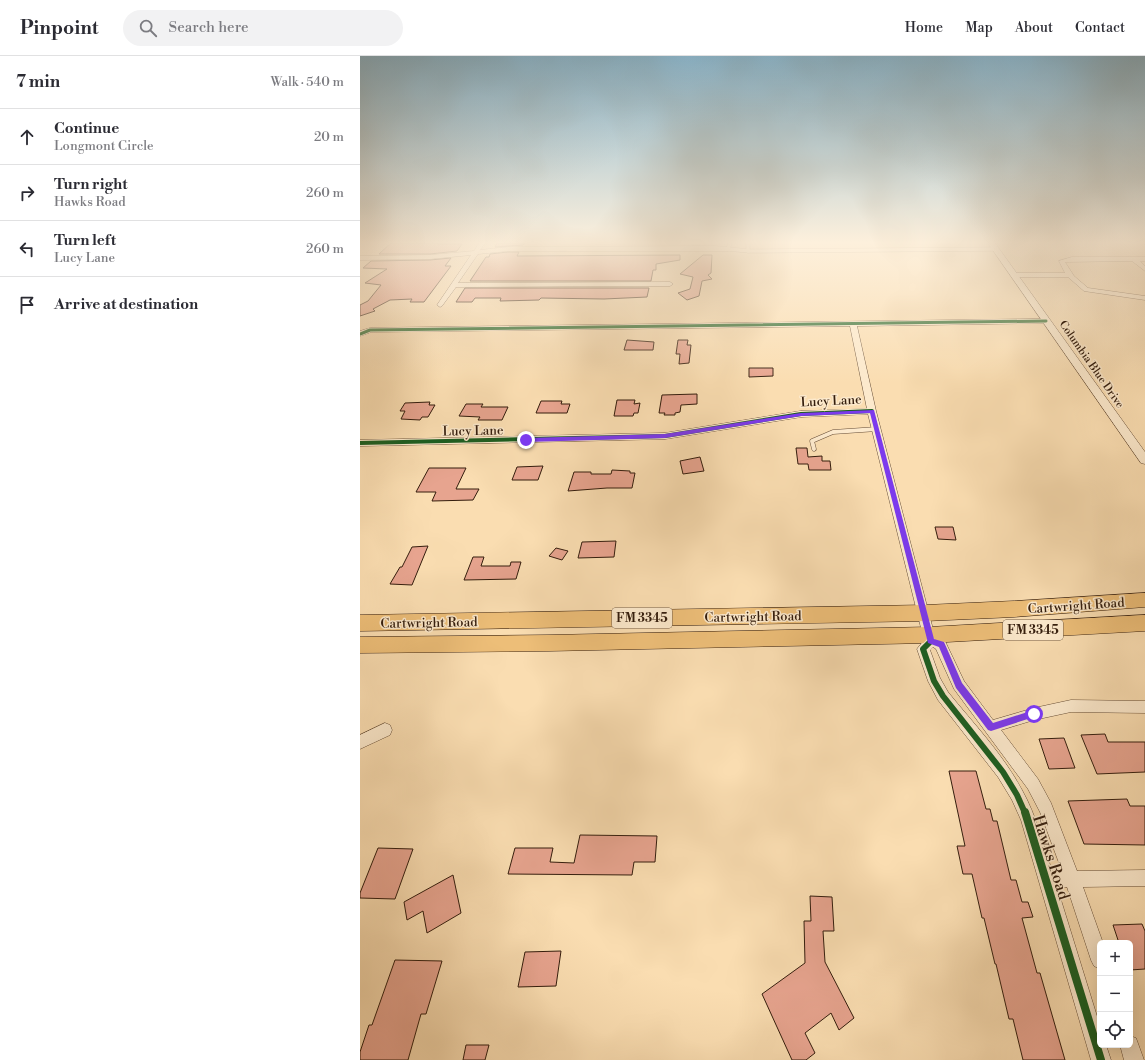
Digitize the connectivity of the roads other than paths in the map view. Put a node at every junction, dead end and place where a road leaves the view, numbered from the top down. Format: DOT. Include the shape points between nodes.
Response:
graph roads {
  1 [pos="450,290"];
  2 [pos="1026,290"];
  3 [pos="1086,290"];
  4 [pos="1145,298"];
  5 [pos="440,305"];
  6 [pos="1046,321"];
  7 [pos="853,324"];
  8 [pos="360,334"];
  9 [pos="872,411"];
  10 [pos="877,429"];
  11 [pos="360,443"];
  12 [pos="814,449"];
  13 [pos="1145,460"];
  14 [pos="1145,600"];
  15 [pos="924,613"];
  16 [pos="553,620"];
  17 [pos="360,623"];
  18 [pos="1145,623"];
  19 [pos="930,638"];
  20 [pos="549,643"];
  21 [pos="360,645"];
  22 [pos="1145,707"];
  23 [pos="991,727"];
  24 [pos="385,730"];
  25 [pos="360,742"];
  26 [pos="1145,878"];
  27 [pos="1046,879"];
  28 [pos="1072,880"];
  29 [pos="1097,951"];
  30 [pos="1130,1048"];
  31 [pos="1101,1060"];
  32 [pos="1134,1060"];
  1 -- 5 [label="street"];
  2 -- 6 [label="street, Columbia Blue Drive"];
  3 -- 4 [label="street"];
  6 -- 7 [label="street"];
  6 -- 13 [label="street, Columbia Blue Drive"];
  7 -- 8 [label="street" via="370,330"];
  7 -- 9 [label="street"];
  9 -- 10 [label="street"];
  9 -- 11 [label="street, Lucy Lane" via="794,415 665,436"];
  10 -- 12 [label="lane" via="833,432 812,441"];
  10 -- 15 [label="street"];
  14 -- 15 [label="main road, Cartwright Road / FM 3345"];
  15 -- 16 [label="main road, Cartwright Road / FM 3345"];
  15 -- 19 [label="street"];
  16 -- 17 [label="main road, Cartwright Road / FM 3345"];
  16 -- 20 [label="main road"];
  18 -- 19 [label="main road, Cartwright Road / FM 3345"];
  19 -- 20 [label="main road, Cartwright Road / FM 3345"];
  19 -- 23 [label="street, Hawks Road" via="941,645 959,685"];
  19 -- 27 [label="street, Hawks Road" via="923,649 934,681 1003,772 1017,796 1028,819"];
  20 -- 21 [label="main road, Cartwright Road / FM 3345"];
  22 -- 23 [label="street" via="1071,706"];
  23 -- 28 [label="street, Hawks Road" via="1033,784 1046,808"];
  24 -- 25 [label="street"];
  26 -- 28 [label="street"];
  27 -- 28 [label="street"];
  27 -- 31 [label="street, Hawks Road"];
  28 -- 29 [label="street, Hawks Road"];
  30 -- 32 [label="street"];
}
